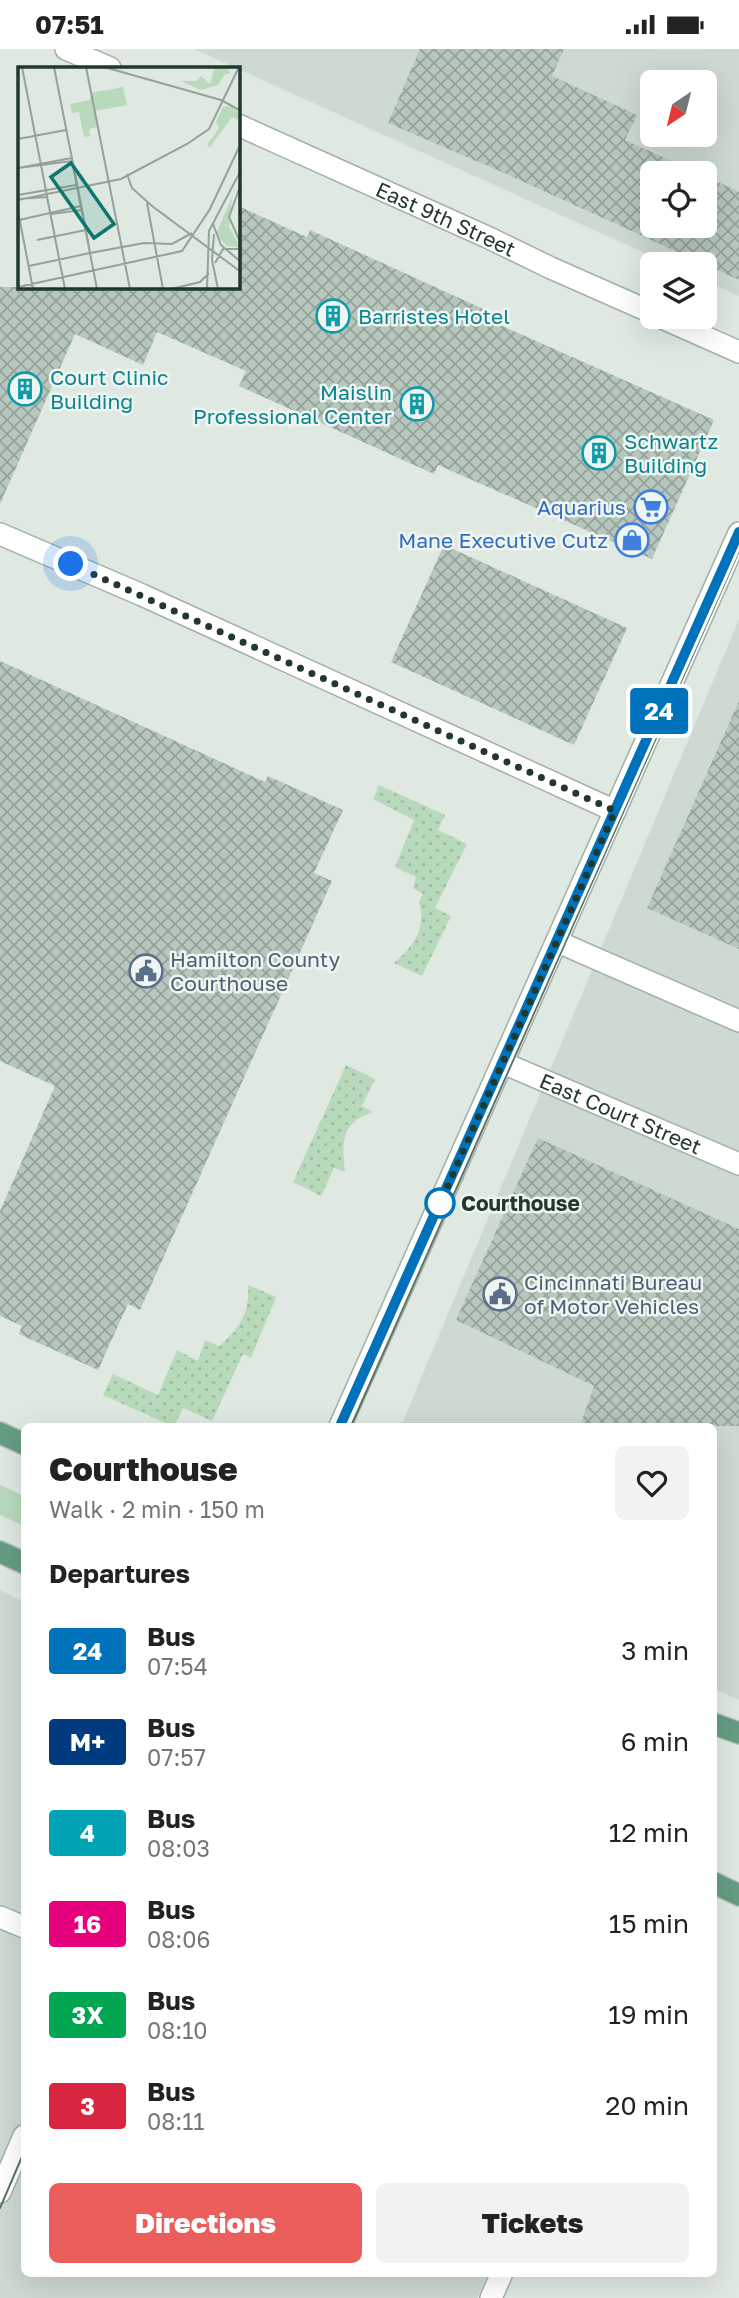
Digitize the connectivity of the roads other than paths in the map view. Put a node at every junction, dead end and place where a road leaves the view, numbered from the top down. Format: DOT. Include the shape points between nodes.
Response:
graph roads {
  1 [pos="66,49"];
  2 [pos="108,67"];
  3 [pos="240,126"];
  4 [pos="640,307"];
  5 [pos="687,329"];
  6 [pos="739,352"];
  7 [pos="739,533"];
  8 [pos="0,534"];
  9 [pos="615,811"];
  10 [pos="558,942"];
  11 [pos="739,1021"];
  12 [pos="503,1063"];
  13 [pos="739,1164"];
  14 [pos="341,1423"];
  15 [pos="0,1433"];
  16 [pos="21,1443"];
  17 [pos="0,1552"];
  18 [pos="21,1562"];
  19 [pos="717,1725"];
  20 [pos="739,1733"];
  21 [pos="717,1884"];
  22 [pos="739,1895"];
  23 [pos="0,1917"];
  24 [pos="21,1926"];
  25 [pos="21,2143"];
  26 [pos="0,2192"];
  27 [pos="500,2277"];
  28 [pos="491,2298"];
  1 -- 2 [label="street"];
  3 -- 4 [label="street, East 9th Street"];
  5 -- 6 [label="street"];
  7 -- 9 [label="street"];
  8 -- 9 [label="street"];
  9 -- 10 [label="street"];
  10 -- 11 [label="street"];
  10 -- 12 [label="street"];
  12 -- 13 [label="street, East Court Street"];
  12 -- 14 [label="street"];
  15 -- 16 [label="main road"];
  17 -- 18 [label="main road"];
  19 -- 20 [label="main road"];
  21 -- 22 [label="main road"];
  23 -- 24 [label="street"];
  25 -- 26 [label="street"];
  27 -- 28 [label="street"];
}
